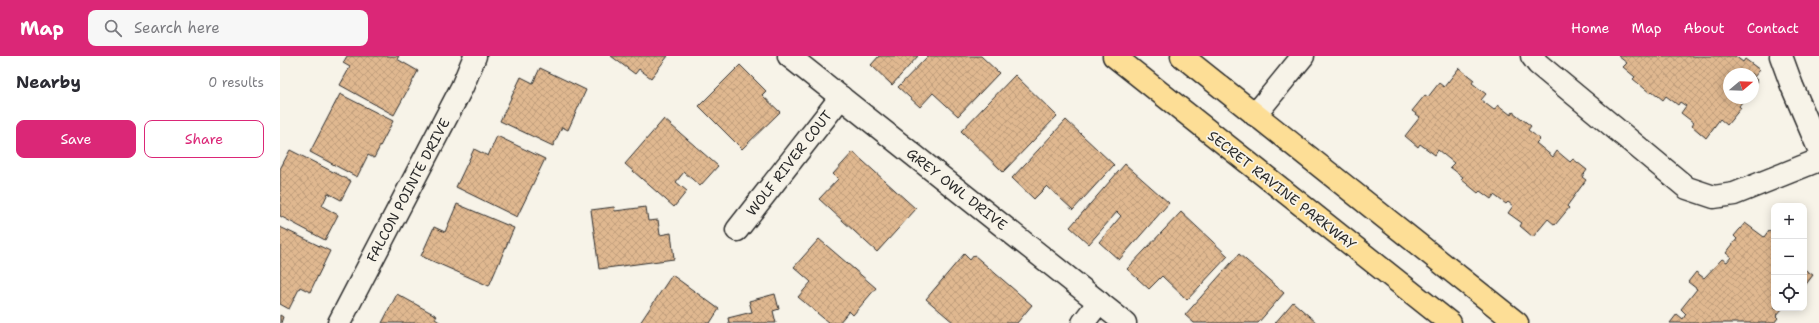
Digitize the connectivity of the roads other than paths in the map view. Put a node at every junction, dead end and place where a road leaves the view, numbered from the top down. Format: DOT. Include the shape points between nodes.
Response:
graph roads {
  1 [pos="475,56"];
  2 [pos="789,56"];
  3 [pos="1114,56"];
  4 [pos="1182,56"];
  5 [pos="1304,56"];
  6 [pos="1532,56"];
  7 [pos="1781,56"];
  8 [pos="841,97"];
  9 [pos="1255,115"];
  10 [pos="1819,149"];
  11 [pos="1819,160"];
  12 [pos="737,230"];
  13 [pos="1099,302"];
  14 [pos="339,323"];
  15 [pos="1083,323"];
  16 [pos="1125,323"];
  17 [pos="1450,323"];
  18 [pos="1517,323"];
  1 -- 14 [label="street, FALCON POINTE DRIVE" via="462,87"];
  2 -- 8 [label="street, GREY OWL DRIVE"];
  3 -- 17 [label="main road, SECRET RAVINE PARKWAY"];
  4 -- 9 [label="main road"];
  5 -- 9 [label="street"];
  6 -- 11 [label="street" via="1538,64 1687,188 1714,197 1734,194"];
  7 -- 10 [label="street"];
  8 -- 12 [label="street, WOLF RIVER COUT"];
  8 -- 13 [label="street, GREY OWL DRIVE"];
  9 -- 18 [label="main road"];
  13 -- 15 [label="street"];
  13 -- 16 [label="street, GREY OWL DRIVE"];
}
